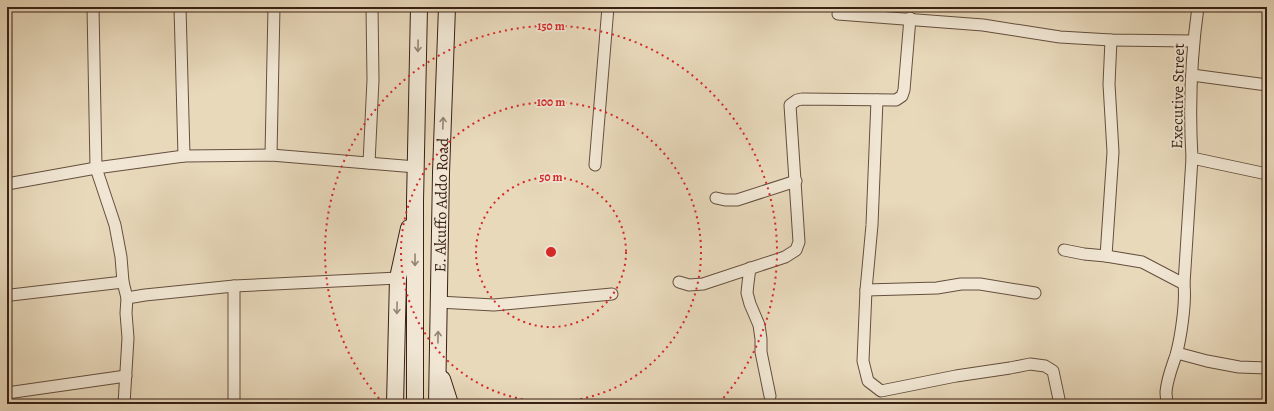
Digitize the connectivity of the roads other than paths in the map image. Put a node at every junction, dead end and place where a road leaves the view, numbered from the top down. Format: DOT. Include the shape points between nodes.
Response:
graph roads {
  1 [pos="93,7"];
  2 [pos="180,7"];
  3 [pos="274,7"];
  4 [pos="372,7"];
  5 [pos="419,7"];
  6 [pos="447,7"];
  7 [pos="608,7"];
  8 [pos="1198,7"];
  9 [pos="838,14"];
  10 [pos="910,18"];
  11 [pos="1111,40"];
  12 [pos="1193,41"];
  13 [pos="1192,75"];
  14 [pos="1267,85"];
  15 [pos="877,100"];
  16 [pos="184,156"];
  17 [pos="271,156"];
  18 [pos="1192,158"];
  19 [pos="369,164"];
  20 [pos="595,165"];
  21 [pos="416,167"];
  22 [pos="96,168"];
  23 [pos="1267,174"];
  24 [pos="796,181"];
  25 [pos="7,184"];
  26 [pos="716,198"];
  27 [pos="415,202"];
  28 [pos="1064,250"];
  29 [pos="1106,256"];
  30 [pos="750,268"];
  31 [pos="398,278"];
  32 [pos="123,282"];
  33 [pos="680,282"];
  34 [pos="1184,284"];
  35 [pos="234,286"];
  36 [pos="866,290"];
  37 [pos="1035,293"];
  38 [pos="612,294"];
  39 [pos="11,295"];
  40 [pos="127,298"];
  41 [pos="438,302"];
  42 [pos="1176,353"];
  43 [pos="438,363"];
  44 [pos="1267,368"];
  45 [pos="126,376"];
  46 [pos="7,393"];
  47 [pos="770,396"];
  48 [pos="124,404"];
  49 [pos="234,404"];
  50 [pos="394,404"];
  51 [pos="415,404"];
  52 [pos="437,404"];
  53 [pos="450,404"];
  54 [pos="1060,404"];
  55 [pos="1167,404"];
  1 -- 22 [label="street"];
  2 -- 16 [label="street"];
  3 -- 17 [label="street"];
  4 -- 19 [label="street"];
  5 -- 21 [label="main road, E. Akuffo Addo Road, one-way"];
  41 -- 6 [label="main road, E. Akuffo Addo Road, one-way"];
  7 -- 20 [label="street"];
  8 -- 12 [label="street, Executive Street"];
  9 -- 10 [label="street"];
  10 -- 11 [label="street" via="983,25 1060,37"];
  10 -- 15 [label="street" via="902,96 896,100"];
  11 -- 12 [label="street"];
  11 -- 29 [label="street" via="1109,84 1113,152"];
  12 -- 13 [label="street, Executive Street"];
  13 -- 14 [label="street"];
  13 -- 18 [label="street, Executive Street"];
  15 -- 24 [label="street" via="802,99 790,105"];
  15 -- 36 [label="street" via="872,225"];
  16 -- 17 [label="street"];
  16 -- 22 [label="street"];
  17 -- 19 [label="street"];
  18 -- 23 [label="street, Executive Street"];
  18 -- 34 [label="street"];
  19 -- 21 [label="street"];
  21 -- 27 [label="main road, E. Akuffo Addo Road"];
  22 -- 25 [label="street"];
  22 -- 32 [label="street" via="115,226"];
  24 -- 26 [label="street" via="737,200"];
  24 -- 30 [label="street" via="799,242 796,250 785,257"];
  27 -- 31 [label="main road"];
  27 -- 51 [label="main road, E. Akuffo Addo Road, one-way"];
  28 -- 29 [label="street"];
  29 -- 34 [label="street" via="1142,262"];
  30 -- 33 [label="street" via="703,284 689,285"];
  30 -- 47 [label="street" via="747,293 759,325 761,352"];
  31 -- 35 [label="street"];
  31 -- 50 [label="main road, one-way"];
  32 -- 39 [label="street"];
  32 -- 40 [label="street"];
  34 -- 42 [label="street" via="1184,303"];
  35 -- 40 [label="street"];
  35 -- 49 [label="street"];
  36 -- 37 [label="street" via="980,284"];
  36 -- 54 [label="street" via="863,361 868,382 881,391 1030,364 1045,366 1053,372"];
  38 -- 41 [label="street" via="494,305"];
  40 -- 45 [label="street"];
  43 -- 41 [label="main road, E. Akuffo Addo Road, one-way"];
  42 -- 44 [label="street" via="1239,367"];
  42 -- 55 [label="street" via="1166,392"];
  43 -- 52 [label="main road, E. Akuffo Addo Road"];
  43 -- 53 [label="main road"];
  45 -- 46 [label="street"];
  45 -- 48 [label="street"];
}
